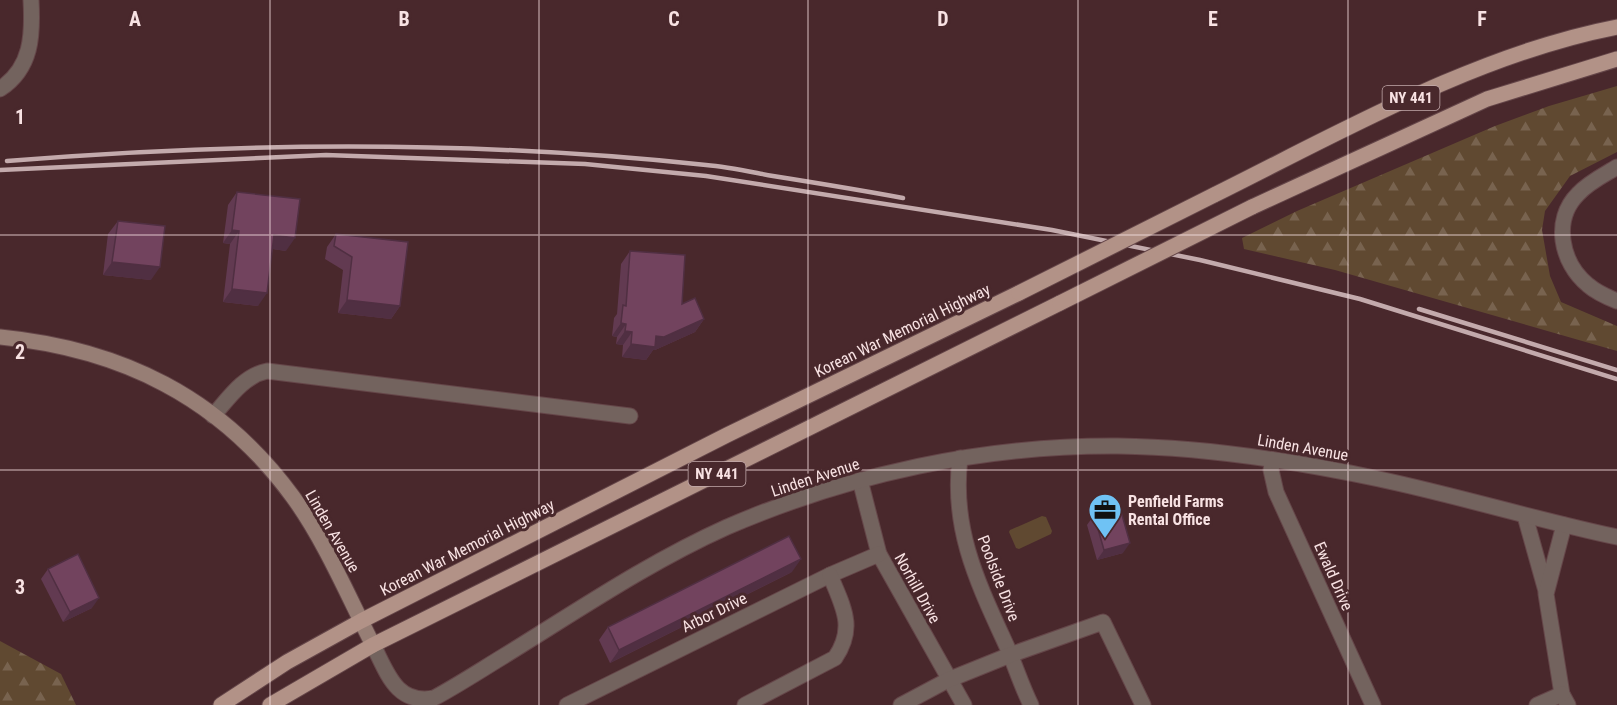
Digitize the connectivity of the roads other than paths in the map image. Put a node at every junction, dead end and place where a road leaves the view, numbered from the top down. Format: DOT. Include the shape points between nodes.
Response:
graph roads {
  1 [pos="31,0"];
  2 [pos="1617,27"];
  3 [pos="1617,59"];
  4 [pos="0,89"];
  5 [pos="1617,167"];
  6 [pos="1617,301"];
  7 [pos="0,337"];
  8 [pos="213,416"];
  9 [pos="630,416"];
  10 [pos="960,458"];
  11 [pos="1273,460"];
  12 [pos="860,480"];
  13 [pos="1525,516"];
  14 [pos="1564,525"];
  15 [pos="1617,537"];
  16 [pos="879,554"];
  17 [pos="830,575"];
  18 [pos="1546,594"];
  19 [pos="361,621"];
  20 [pos="373,645"];
  21 [pos="1010,655"];
  22 [pos="948,680"];
  23 [pos="1565,700"];
  24 [pos="411,702"];
  25 [pos="221,705"];
  26 [pos="270,705"];
  27 [pos="567,705"];
  28 [pos="746,705"];
  29 [pos="901,705"];
  30 [pos="964,705"];
  31 [pos="1031,705"];
  32 [pos="1143,705"];
  33 [pos="1372,705"];
  34 [pos="1537,705"];
  1 -- 4 [label="street" via="32,38 27,57 19,72"];
  2 -- 19 [label="main road, Korean War Memorial Highway / NY 441, bridge" via="1526,52 1446,81"];
  3 -- 20 [label="main road, NY 441, bridge" via="1487,99 1252,207"];
  5 -- 6 [label="street" via="1577,194 1567,210 1563,240 1576,273 1589,286"];
  7 -- 8 [label="main road, Linden Avenue" via="72,348 129,366"];
  8 -- 9 [label="street" via="249,378 267,371"];
  8 -- 19 [label="main road, Linden Avenue" via="262,461 293,497"];
  10 -- 11 [label="street, Linden Avenue" via="1116,446 1197,450"];
  10 -- 12 [label="street, Linden Avenue"];
  10 -- 21 [label="street, Poolside Drive" via="962,532"];
  11 -- 13 [label="street, Linden Avenue" via="1377,478"];
  11 -- 33 [label="street, Ewald Drive" via="1276,492"];
  12 -- 16 [label="street, Norhill Drive"];
  12 -- 24 [label="street, Linden Avenue" via="798,499 724,529 634,576 442,694"];
  13 -- 14 [label="street, Linden Avenue"];
  13 -- 18 [label="street"];
  14 -- 15 [label="street, Linden Avenue"];
  14 -- 18 [label="street"];
  16 -- 17 [label="street, Arbor Drive"];
  16 -- 22 [label="street, Norhill Drive"];
  17 -- 27 [label="street, Arbor Drive"];
  17 -- 28 [label="street" via="846,616 840,652"];
  18 -- 23 [label="street"];
  19 -- 20 [label="main road, Linden Avenue"];
  19 -- 25 [label="main road, Korean War Memorial Highway / NY 441"];
  20 -- 24 [label="street, Linden Avenue" via="396,687"];
  20 -- 26 [label="main road, NY 441"];
  21 -- 22 [label="street"];
  21 -- 31 [label="street, Poolside Drive"];
  21 -- 32 [label="street" via="1103,622"];
  22 -- 29 [label="street"];
  22 -- 30 [label="street, Norhill Drive"];
  23 -- 34 [label="street"];
}
